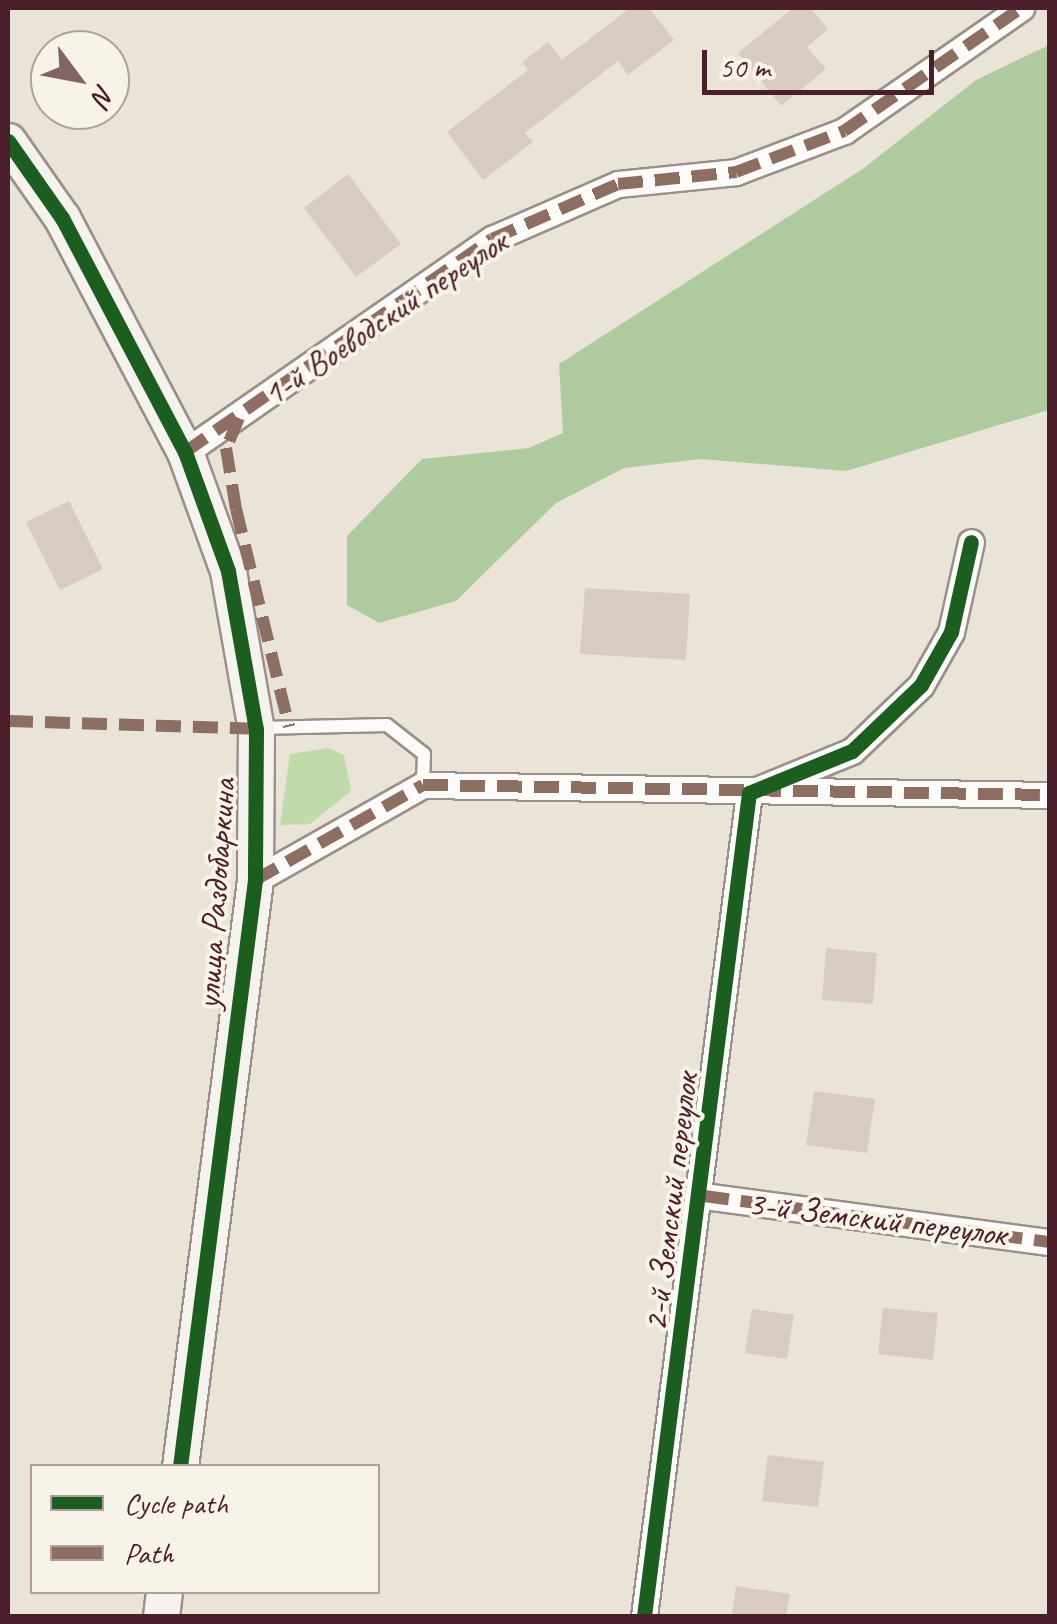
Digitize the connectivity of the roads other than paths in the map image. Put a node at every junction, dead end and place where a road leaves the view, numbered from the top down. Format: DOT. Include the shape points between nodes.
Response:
graph roads {
  1 [pos="1022,8"];
  2 [pos="8,140"];
  3 [pos="185,452"];
  4 [pos="972,542"];
  5 [pos="256,728"];
  6 [pos="423,785"];
  7 [pos="749,793"];
  8 [pos="1050,796"];
  9 [pos="255,880"];
  10 [pos="704,1196"];
  11 [pos="1050,1242"];
  12 [pos="180,1464"];
  13 [pos="644,1616"];
  1 -- 3 [label="street, 1-й Воеводский переулок" via="844,131 736,172 618,184 492,238"];
  2 -- 3 [label="street, улица Раздобаркина" via="62,218"];
  3 -- 5 [label="street, улица Раздобаркина" via="228,571"];
  4 -- 7 [label="street" via="951,632 921,685 852,751"];
  5 -- 6 [label="lane" via="387,724 424,754"];
  5 -- 9 [label="street, улица Раздобаркина"];
  6 -- 7 [label="street"];
  6 -- 9 [label="street"];
  7 -- 8 [label="street"];
  7 -- 10 [label="street, 2-й Земский переулок"];
  9 -- 12 [label="street, улица Раздобаркина"];
  10 -- 11 [label="street, 3-й Земский переулок"];
  10 -- 13 [label="street, 2-й Земский переулок"];
}
